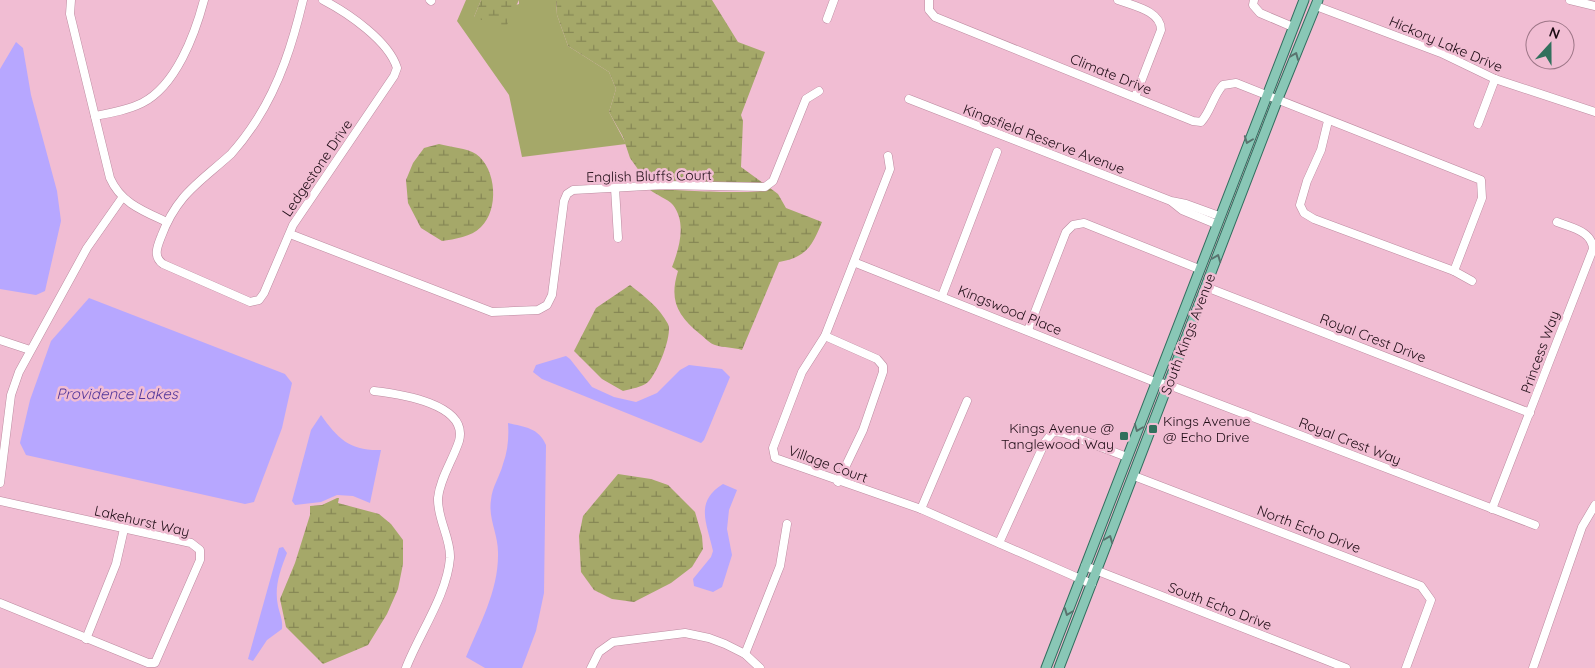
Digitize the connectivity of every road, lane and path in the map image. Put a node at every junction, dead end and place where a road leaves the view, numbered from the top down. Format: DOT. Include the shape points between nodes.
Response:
graph roads {
  1 [pos="71,0"];
  2 [pos="204,0"];
  3 [pos="303,0"];
  4 [pos="323,0"];
  5 [pos="834,0"];
  6 [pos="929,0"];
  7 [pos="1118,0"];
  8 [pos="1254,0"];
  9 [pos="1304,0"];
  10 [pos="1570,0"];
  11 [pos="1317,3"];
  12 [pos="1595,6"];
  13 [pos="827,19"];
  14 [pos="1293,27"];
  15 [pos="1495,79"];
  16 [pos="820,91"];
  17 [pos="1266,95"];
  18 [pos="1135,97"];
  19 [pos="909,99"];
  20 [pos="1277,101"];
  21 [pos="1595,112"];
  22 [pos="95,116"];
  23 [pos="1328,121"];
  24 [pos="1478,124"];
  25 [pos="997,152"];
  26 [pos="888,156"];
  27 [pos="615,188"];
  28 [pos="122,198"];
  29 [pos="1217,220"];
  30 [pos="167,222"];
  31 [pos="1557,222"];
  32 [pos="290,234"];
  33 [pos="618,238"];
  34 [pos="856,263"];
  35 [pos="1199,269"];
  36 [pos="1454,270"];
  37 [pos="1472,281"];
  38 [pos="1206,287"];
  39 [pos="942,296"];
  40 [pos="1028,330"];
  41 [pos="826,336"];
  42 [pos="0,340"];
  43 [pos="30,350"];
  44 [pos="1155,382"];
  45 [pos="1169,385"];
  46 [pos="374,391"];
  47 [pos="967,401"];
  48 [pos="1530,413"];
  49 [pos="1127,457"];
  50 [pos="1134,476"];
  51 [pos="838,482"];
  52 [pos="0,483"];
  53 [pos="0,500"];
  54 [pos="1595,505"];
  55 [pos="1492,509"];
  56 [pos="921,510"];
  57 [pos="787,524"];
  58 [pos="1535,525"];
  59 [pos="124,529"];
  60 [pos="999,543"];
  61 [pos="1085,566"];
  62 [pos="1097,571"];
  63 [pos="1080,580"];
  64 [pos="1092,584"];
  65 [pos="0,603"];
  66 [pos="86,639"];
  67 [pos="745,654"];
  68 [pos="1047,666"];
  69 [pos="406,668"];
  70 [pos="591,668"];
  71 [pos="760,668"];
  72 [pos="1059,668"];
  73 [pos="1346,668"];
  74 [pos="1406,668"];
  75 [pos="1533,668"];
  1 -- 22 [label="street" via="70,14"];
  2 -- 22 [label="street" via="192,40 158,91 135,106"];
  3 -- 30 [label="street, Ledgestone Drive" via="283,70 258,119 232,152 186,193"];
  4 -- 32 [label="street, Ledgestone Drive" via="367,30 389,52 397,68"];
  5 -- 13 [label="street"];
  6 -- 18 [label="street, Climate Drive" via="929,10 935,17"];
  7 -- 18 [label="street" via="1155,15 1161,23"];
  8 -- 14 [label="street" via="1253,5 1260,13"];
  9 -- 14 [label="main road, South Kings Avenue"];
  10 -- 12 [label="street"];
  11 -- 15 [label="street, Hickory Lake Drive" via="1441,53"];
  20 -- 11 [label="main road, South Kings Avenue, one-way"];
  14 -- 17 [label="main road, South Kings Avenue"];
  15 -- 21 [label="street, Hickory Lake Drive"];
  15 -- 24 [label="street"];
  16 -- 27 [label="street, English Bluffs Court" via="806,99 773,181 765,187 664,185"];
  17 -- 18 [label="street, Climate Drive" via="1236,83 1223,85 1201,122"];
  17 -- 20 [label="street, Climate Drive"];
  17 -- 29 [label="main road, South Kings Avenue, one-way"];
  19 -- 29 [label="street, Kingsfield Reserve Avenue" via="1171,201 1186,204"];
  20 -- 23 [label="street, Climate Drive"];
  38 -- 20 [label="main road, South Kings Avenue, one-way"];
  22 -- 28 [label="street" via="110,178"];
  23 -- 36 [label="street" via="1321,150 1301,196 1300,205 1304,213"];
  23 -- 36 [label="street, Climate Drive" via="1481,180 1482,198"];
  25 -- 39 [label="street"];
  26 -- 34 [label="street, Village Court" via="890,169"];
  27 -- 32 [label="street, English Bluffs Court" via="573,190 567,194 552,295 547,305 538,310 492,312"];
  27 -- 33 [label="street"];
  28 -- 30 [label="street"];
  28 -- 43 [label="street" via="87,248"];
  29 -- 35 [label="main road, South Kings Avenue"];
  30 -- 32 [label="street, Ledgestone Drive" via="156,251 160,262 250,302 260,300"];
  31 -- 48 [label="street, Princess Way" via="1586,234 1593,249"];
  34 -- 39 [label="street, Kingswood Place"];
  34 -- 41 [label="street, Village Court"];
  35 -- 40 [label="street" via="1084,223 1073,225 1066,232"];
  35 -- 44 [label="main road, South Kings Avenue"];
  36 -- 37 [label="street"];
  38 -- 45 [label="main road, South Kings Avenue"];
  38 -- 48 [label="street, Royal Crest Drive"];
  39 -- 40 [label="street, Kingswood Place"];
  40 -- 44 [label="street, Kingswood Place"];
  41 -- 51 [label="street" via="878,359 883,366 881,382"];
  41 -- 51 [label="street, Village Court" via="802,372 773,448 775,458"];
  42 -- 43 [label="street"];
  43 -- 52 [label="street" via="11,395"];
  44 -- 45 [label="street, Royal Crest Way"];
  44 -- 49 [label="main road, South Kings Avenue, one-way"];
  45 -- 50 [label="main road, South Kings Avenue"];
  45 -- 55 [label="street, Royal Crest Way"];
  46 -- 69 [label="street" via="402,394 445,410 460,426 459,439 438,499 449,547 447,575"];
  47 -- 56 [label="street"];
  48 -- 55 [label="street, Princess Way"];
  49 -- 60 [label="street" via="1064,433 1053,432 1045,442"];
  49 -- 61 [label="main road, South Kings Avenue"];
  62 -- 50 [label="main road, South Kings Avenue, one-way"];
  50 -- 74 [label="street, North Echo Drive" via="1421,586 1431,600"];
  51 -- 56 [label="street, Village Court"];
  53 -- 59 [label="street, Lakehurst Way"];
  54 -- 75 [label="street" via="1582,527"];
  55 -- 58 [label="street, Royal Crest Way"];
  56 -- 60 [label="street, Village Court"];
  57 -- 67 [label="street" via="780,566"];
  59 -- 66 [label="street" via="116,564"];
  59 -- 66 [label="street, Lakehurst Way" via="191,543 200,550 200,560 155,663"];
  60 -- 63 [label="street, Village Court"];
  61 -- 62 [label="street, South Echo Drive"];
  61 -- 63 [label="main road, South Kings Avenue"];
  62 -- 64 [label="main road, South Kings Avenue"];
  62 -- 73 [label="street, South Echo Drive"];
  63 -- 64 [label="street, Village Court"];
  63 -- 68 [label="main road, South Kings Avenue, one-way"];
  64 -- 72 [label="main road, South Kings Avenue"];
  65 -- 66 [label="street, Lakehurst Way"];
  67 -- 70 [label="street" via="709,638 684,633 613,642 598,652"];
  67 -- 71 [label="street"];
  68 -- 72 [label="main road"];
}
